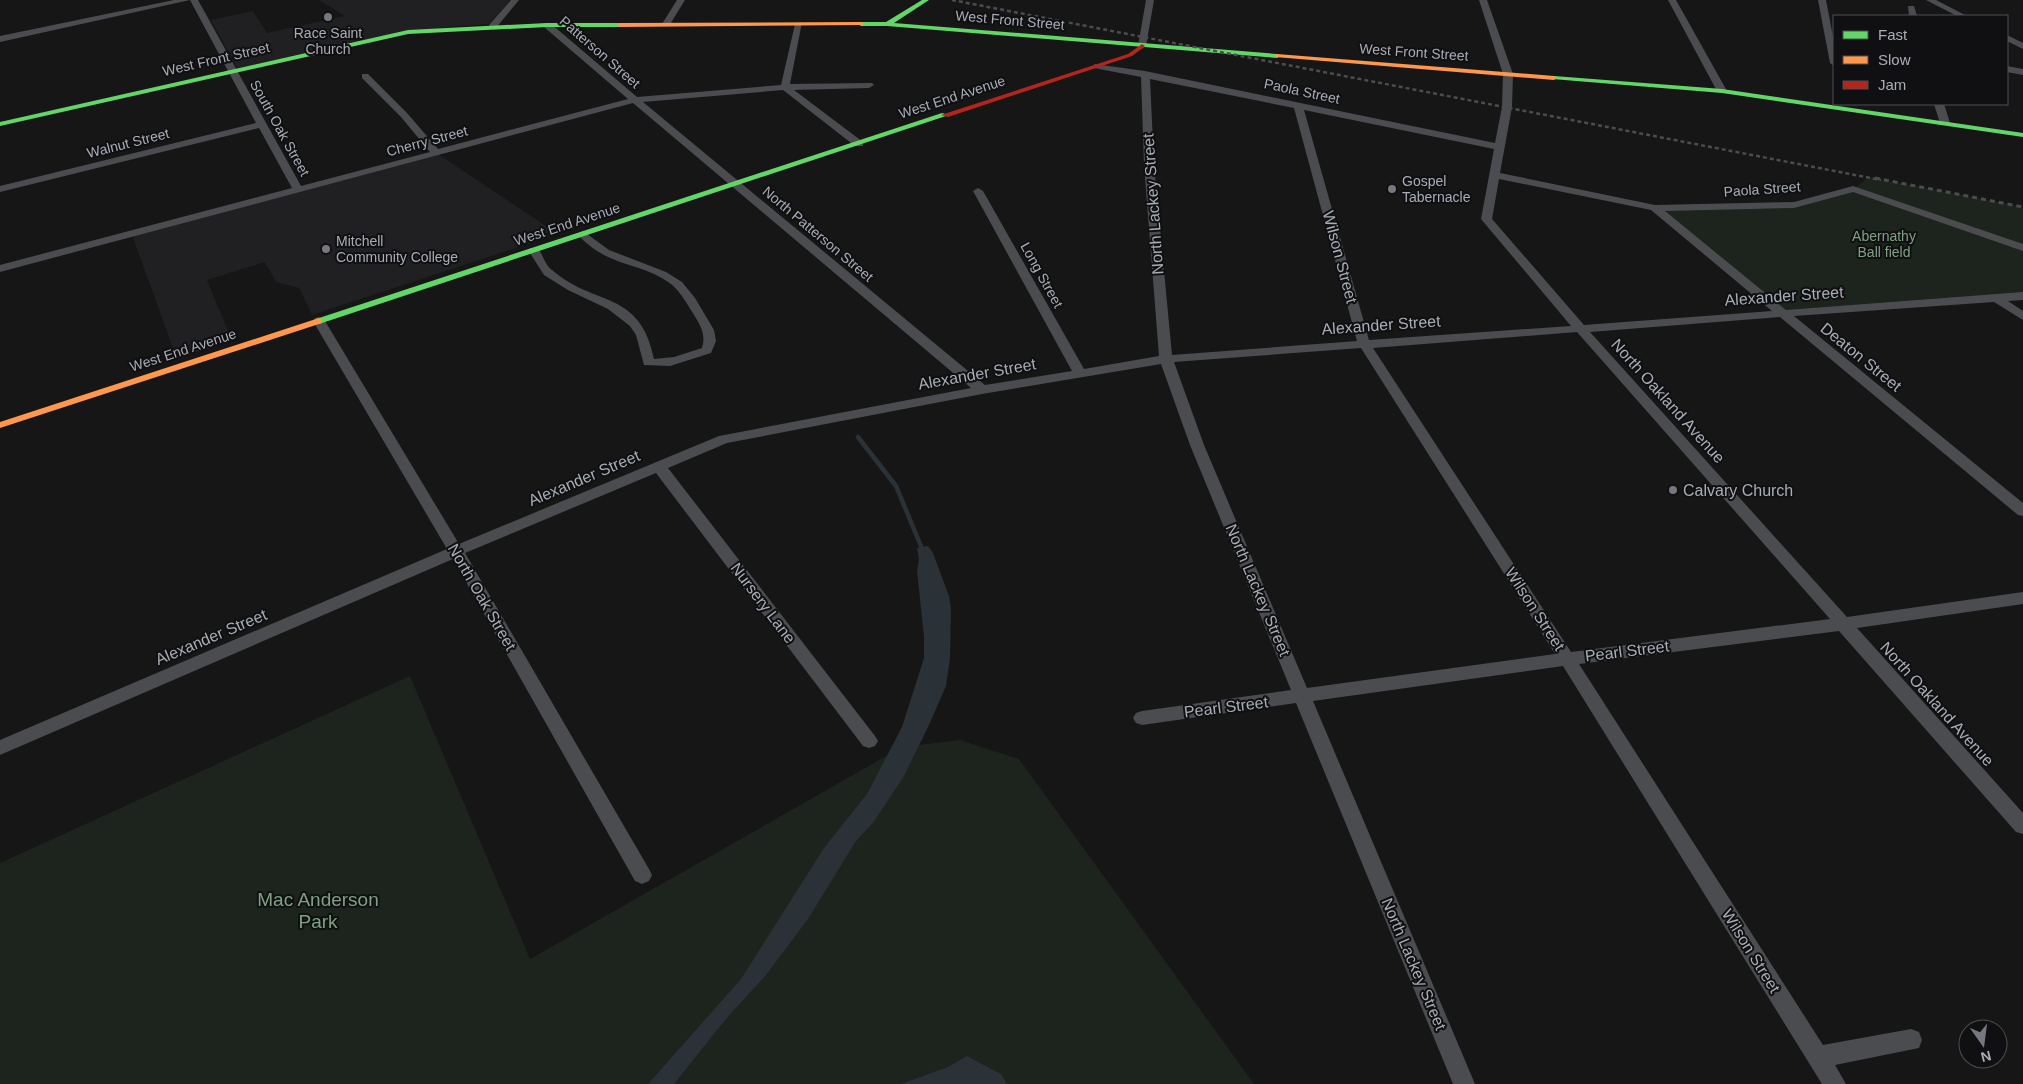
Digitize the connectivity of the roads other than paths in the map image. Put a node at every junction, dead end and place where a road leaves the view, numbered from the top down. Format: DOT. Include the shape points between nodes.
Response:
graph roads {
  1 [pos="186,0"];
  2 [pos="194,0"];
  3 [pos="515,0"];
  4 [pos="681,0"];
  5 [pos="926,0"];
  6 [pos="1150,0"];
  7 [pos="1483,0"];
  8 [pos="1672,0"];
  9 [pos="1822,0"];
  10 [pos="1930,0"];
  11 [pos="1961,15"];
  12 [pos="666,24"];
  13 [pos="798,24"];
  14 [pos="888,24"];
  15 [pos="548,25"];
  16 [pos="492,27"];
  17 [pos="2008,38"];
  18 [pos="0,39"];
  19 [pos="1142,46"];
  20 [pos="2023,46"];
  21 [pos="1833,58"];
  22 [pos="1097,66"];
  23 [pos="2008,70"];
  24 [pos="233,71"];
  25 [pos="2023,72"];
  26 [pos="1146,74"];
  27 [pos="1508,74"];
  28 [pos="365,76"];
  29 [pos="869,84"];
  30 [pos="785,87"];
  31 [pos="1722,91"];
  32 [pos="635,100"];
  33 [pos="1833,104"];
  34 [pos="1842,105"];
  35 [pos="1939,105"];
  36 [pos="1298,106"];
  37 [pos="1945,123"];
  38 [pos="0,124"];
  39 [pos="262,124"];
  40 [pos="2023,135"];
  41 [pos="859,144"];
  42 [pos="1501,147"];
  43 [pos="436,153"];
  44 [pos="1495,175"];
  45 [pos="734,185"];
  46 [pos="0,189"];
  47 [pos="298,190"];
  48 [pos="978,192"];
  49 [pos="1655,208"];
  50 [pos="584,234"];
  51 [pos="2023,248"];
  52 [pos="534,250"];
  53 [pos="0,269"];
  54 [pos="2023,296"];
  55 [pos="1996,298"];
  56 [pos="1782,314"];
  57 [pos="2023,316"];
  58 [pos="319,321"];
  59 [pos="1580,328"];
  60 [pos="1364,344"];
  61 [pos="1166,359"];
  62 [pos="1080,374"];
  63 [pos="982,390"];
  64 [pos="0,426"];
  65 [pos="658,465"];
  66 [pos="2023,512"];
  67 [pos="456,551"];
  68 [pos="2023,598"];
  69 [pos="1842,624"];
  70 [pos="1567,659"];
  71 [pos="1303,697"];
  72 [pos="1142,718"];
  73 [pos="869,741"];
  74 [pos="0,748"];
  75 [pos="2023,826"];
  76 [pos="642,876"];
  77 [pos="1911,1040"];
  78 [pos="1818,1057"];
  79 [pos="1464,1084"];
  80 [pos="1835,1084"];
  1 -- 18 [label="street"];
  2 -- 24 [label="street, South Oak Street"];
  3 -- 16 [label="street"];
  4 -- 12 [label="street"];
  5 -- 14 [label="main road"];
  6 -- 19 [label="street"];
  7 -- 27 [label="street"];
  8 -- 31 [label="street"];
  9 -- 21 [label="street"];
  10 -- 11 [label="street"];
  12 -- 13 [label="main road, West Front Street"];
  12 -- 15 [label="main road, West Front Street"];
  13 -- 14 [label="main road, West Front Street"];
  13 -- 30 [label="street"];
  14 -- 19 [label="main road, West Front Street"];
  15 -- 16 [label="main road, West Front Street"];
  15 -- 32 [label="street, Patterson Street"];
  16 -- 24 [label="main road, West Front Street" via="408,32"];
  17 -- 20 [label="street"];
  19 -- 22 [label="main road, West End Avenue" via="1130,55"];
  19 -- 27 [label="main road, West Front Street"];
  22 -- 26 [label="street, Paola Street"];
  22 -- 41 [label="main road, West End Avenue"];
  23 -- 25 [label="street"];
  24 -- 38 [label="main road, West Front Street"];
  24 -- 39 [label="street, South Oak Street"];
  26 -- 36 [label="street, Paola Street"];
  26 -- 61 [label="street, North Lackey Street" via="1148,165"];
  27 -- 31 [label="main road, West Front Street"];
  27 -- 42 [label="street, North Oakland Avenue"];
  28 -- 43 [label="street"];
  29 -- 30 [label="street, Cherry Street"];
  30 -- 32 [label="street, Cherry Street"];
  30 -- 41 [label="street"];
  31 -- 33 [label="main road, West Front Street"];
  32 -- 43 [label="street, Cherry Street"];
  32 -- 45 [label="street, North Patterson Street"];
  34 -- 37 [label="main road, West Front Street"];
  35 -- 37 [label="street"];
  36 -- 42 [label="street, Paola Street"];
  36 -- 60 [label="street, Wilson Street"];
  37 -- 40 [label="main road, West Front Street"];
  39 -- 46 [label="street, Walnut Street"];
  39 -- 47 [label="street, South Oak Street"];
  41 -- 45 [label="main road, West End Avenue"];
  42 -- 44 [label="street, North Oakland Avenue"];
  43 -- 47 [label="street, Cherry Street"];
  44 -- 49 [label="street, Paola Street"];
  44 -- 59 [label="street, North Oakland Avenue" via="1486,219"];
  45 -- 50 [label="main road, West End Avenue"];
  45 -- 63 [label="street, North Patterson Street"];
  47 -- 53 [label="street, Cherry Street"];
  48 -- 62 [label="street, Long Street"];
  49 -- 51 [label="street, Paola Street" via="1794,205 1853,189"];
  49 -- 56 [label="street, Deaton Street"];
  50 -- 52 [label="main road, West End Avenue"];
  50 -- 52 [label="street" via="610,257 674,281 709,329 711,342 708,350 669,363 648,362 642,336 633,323 600,300 547,273"];
  52 -- 58 [label="main road, West End Avenue"];
  54 -- 55 [label="street, Alexander Street"];
  55 -- 56 [label="street, Alexander Street"];
  55 -- 57 [label="street"];
  56 -- 59 [label="street, Alexander Street"];
  56 -- 66 [label="street, Deaton Street"];
  58 -- 64 [label="main road, West End Avenue"];
  58 -- 67 [label="street, North Oak Street"];
  59 -- 60 [label="street, Alexander Street"];
  59 -- 69 [label="street, North Oakland Avenue"];
  60 -- 61 [label="street, Alexander Street"];
  60 -- 70 [label="street, Wilson Street"];
  61 -- 62 [label="street, Alexander Street"];
  61 -- 71 [label="street, North Lackey Street" via="1198,445"];
  62 -- 63 [label="street, Alexander Street"];
  63 -- 65 [label="street, Alexander Street" via="724,438"];
  65 -- 67 [label="street, Alexander Street"];
  65 -- 73 [label="street, Nursery Lane"];
  67 -- 74 [label="street, Alexander Street"];
  67 -- 76 [label="street, North Oak Street"];
  68 -- 69 [label="street, Pearl Street"];
  69 -- 70 [label="street, Pearl Street"];
  69 -- 75 [label="street, North Oakland Avenue"];
  70 -- 71 [label="street, Pearl Street"];
  70 -- 78 [label="street, Wilson Street"];
  71 -- 72 [label="street, Pearl Street"];
  71 -- 79 [label="street, North Lackey Street"];
  77 -- 78 [label="street"];
  78 -- 80 [label="street, Wilson Street"];
}
